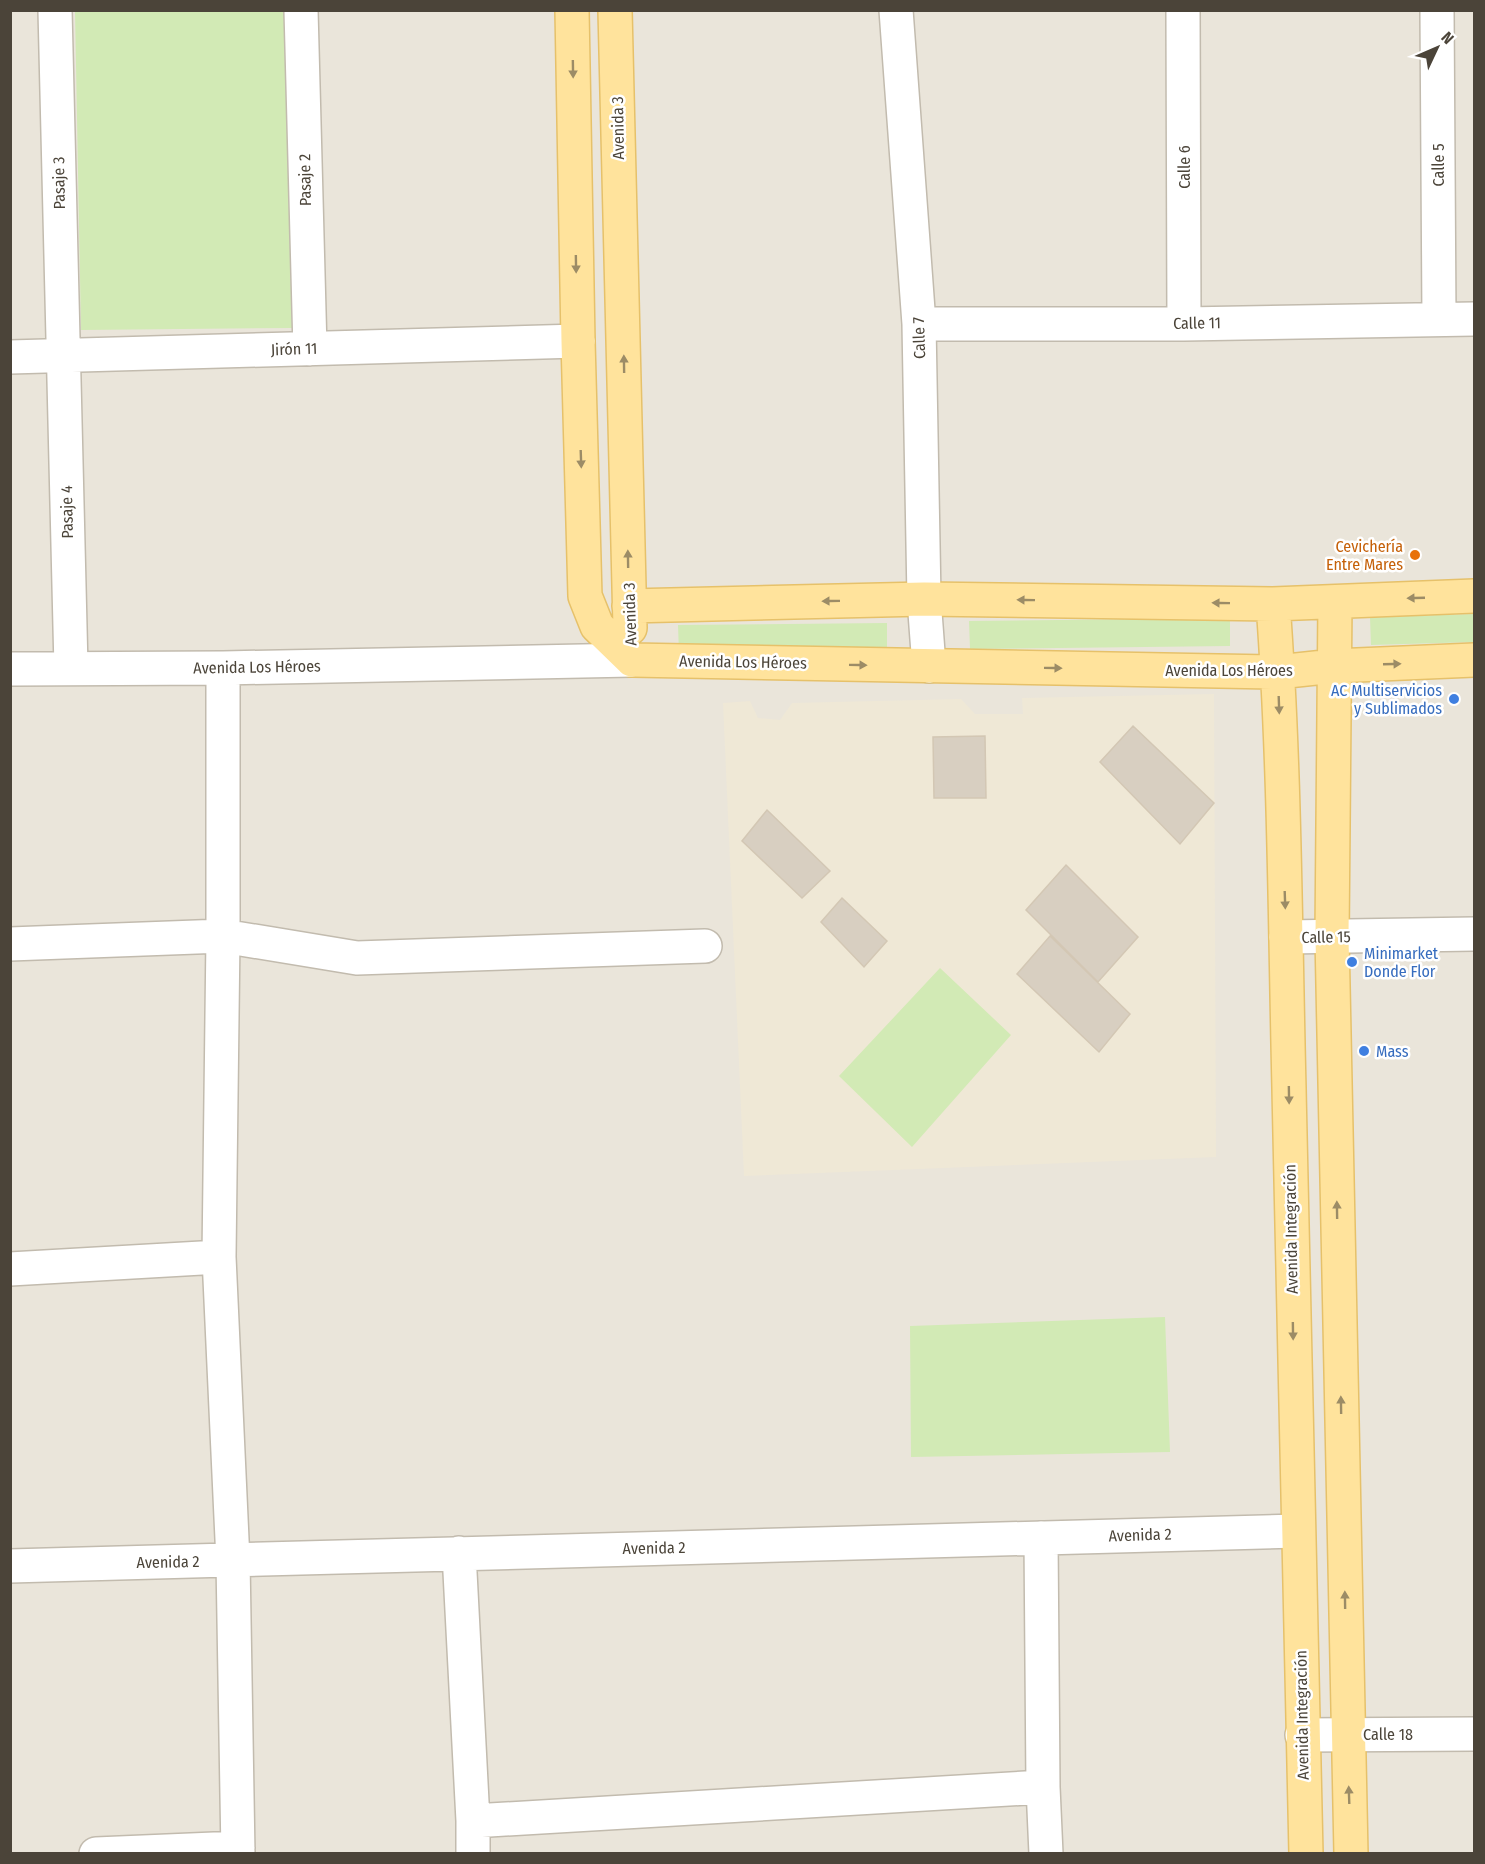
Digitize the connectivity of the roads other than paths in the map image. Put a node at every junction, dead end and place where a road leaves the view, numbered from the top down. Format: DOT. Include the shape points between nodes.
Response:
graph roads {
  1 [pos="55,10"];
  2 [pos="301,10"];
  3 [pos="572,10"];
  4 [pos="615,10"];
  5 [pos="896,10"];
  6 [pos="1183,10"];
  7 [pos="1437,10"];
  8 [pos="1439,319"];
  9 [pos="1474,319"];
  10 [pos="919,324"];
  11 [pos="1184,324"];
  12 [pos="578,341"];
  13 [pos="310,349"];
  14 [pos="64,355"];
  15 [pos="10,357"];
  16 [pos="1474,596"];
  17 [pos="924,598"];
  18 [pos="1335,602"];
  19 [pos="1273,604"];
  20 [pos="629,606"];
  21 [pos="632,660"];
  22 [pos="1474,660"];
  23 [pos="929,666"];
  24 [pos="1334,666"];
  25 [pos="71,668"];
  26 [pos="223,668"];
  27 [pos="10,669"];
  28 [pos="1278,672"];
  29 [pos="1474,934"];
  30 [pos="223,936"];
  31 [pos="1286,937"];
  32 [pos="1332,937"];
  33 [pos="10,944"];
  34 [pos="705,946"];
  35 [pos="219,1257"];
  36 [pos="10,1269"];
  37 [pos="1297,1531"];
  38 [pos="1041,1538"];
  39 [pos="459,1553"];
  40 [pos="233,1561"];
  41 [pos="10,1566"];
  42 [pos="1474,1734"];
  43 [pos="1302,1735"];
  44 [pos="1347,1735"];
  45 [pos="1043,1787"];
  46 [pos="473,1821"];
  47 [pos="238,1851"];
  48 [pos="96,1854"];
  49 [pos="473,1854"];
  50 [pos="1046,1854"];
  51 [pos="1306,1854"];
  52 [pos="1351,1854"];
  1 -- 14 [label="street, Pasaje 3"];
  2 -- 13 [label="street, Pasaje 2"];
  3 -- 12 [label="main road, Avenida 3, one-way"];
  20 -- 4 [label="main road, Avenida 3, one-way"];
  5 -- 10 [label="street, Calle 7"];
  6 -- 11 [label="street, Calle 6"];
  7 -- 8 [label="street, Calle 5"];
  8 -- 9 [label="street, Calle 11"];
  8 -- 11 [label="street, Calle 11"];
  10 -- 11 [label="street, Calle 11"];
  10 -- 17 [label="street, Calle 7"];
  12 -- 13 [label="street, Jirón 11"];
  12 -- 21 [label="main road, Avenida 3, one-way" via="585,596 597,626"];
  13 -- 14 [label="street, Jirón 11"];
  14 -- 15 [label="street, Jirón 11"];
  14 -- 25 [label="street, Pasaje 4"];
  16 -- 18 [label="main road, one-way"];
  19 -- 17 [label="main road, one-way"];
  17 -- 20 [label="main road, one-way"];
  17 -- 23 [label="street, Calle 7"];
  18 -- 19 [label="main road"];
  18 -- 24 [label="main road"];
  19 -- 28 [label="main road, Avenida Integración"];
  20 -- 21 [label="main road, Avenida 3"];
  21 -- 23 [label="main road, Avenida Los Héroes, one-way"];
  21 -- 26 [label="street, Avenida Los Héroes"];
  24 -- 22 [label="main road, Avenida Los Héroes, one-way"];
  23 -- 28 [label="main road, Avenida Los Héroes, one-way"];
  24 -- 28 [label="main road, Avenida Los Héroes"];
  24 -- 32 [label="main road"];
  25 -- 26 [label="street, Avenida Los Héroes"];
  25 -- 27 [label="street, Avenida Los Héroes"];
  26 -- 30 [label="street"];
  28 -- 31 [label="main road, Avenida Integración, one-way"];
  29 -- 32 [label="street, Calle 15"];
  30 -- 33 [label="street"];
  30 -- 34 [label="street" via="357,958"];
  30 -- 35 [label="street"];
  31 -- 32 [label="street, Calle 15"];
  31 -- 37 [label="main road, Avenida Integración, one-way"];
  44 -- 32 [label="main road, one-way"];
  35 -- 36 [label="street"];
  35 -- 40 [label="street"];
  37 -- 38 [label="street, Avenida 2"];
  37 -- 43 [label="main road, Avenida Integración"];
  38 -- 39 [label="street, Avenida 2"];
  38 -- 45 [label="street"];
  39 -- 40 [label="street, Avenida 2"];
  39 -- 46 [label="street"];
  40 -- 41 [label="street, Avenida 2"];
  40 -- 47 [label="street"];
  42 -- 44 [label="street, Calle 18"];
  43 -- 44 [label="street, Calle 18"];
  43 -- 51 [label="main road, Avenida Integración"];
  52 -- 44 [label="main road, one-way"];
  45 -- 46 [label="street"];
  45 -- 50 [label="street"];
  46 -- 49 [label="street"];
  47 -- 48 [label="street"];
}
